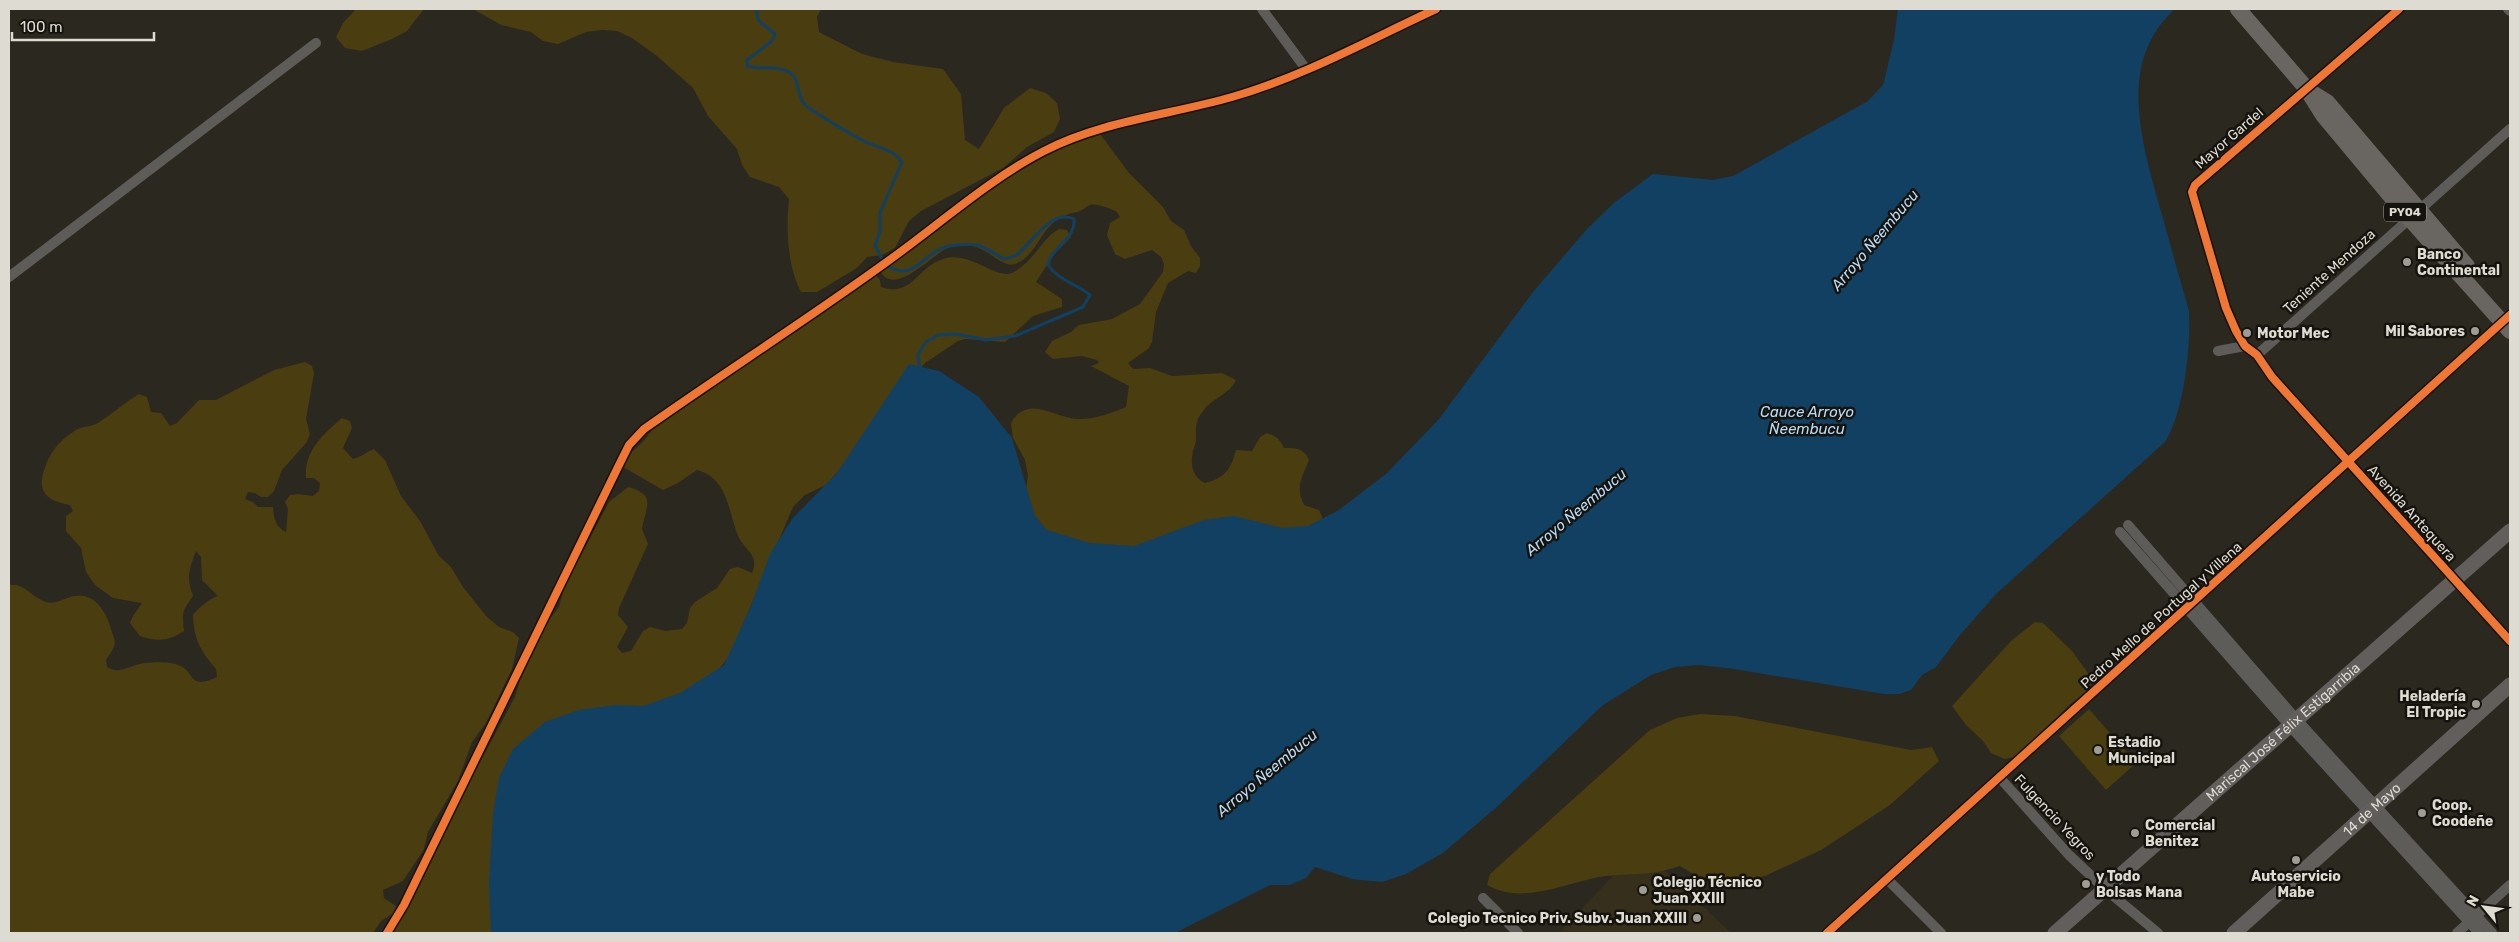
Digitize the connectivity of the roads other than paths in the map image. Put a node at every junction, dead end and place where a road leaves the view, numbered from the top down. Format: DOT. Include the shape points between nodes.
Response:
graph roads {
  1 [pos="1262,9"];
  2 [pos="1436,9"];
  3 [pos="2238,9"];
  4 [pos="2398,9"];
  5 [pos="316,43"];
  6 [pos="1306,69"];
  7 [pos="2306,88"];
  8 [pos="2510,129"];
  9 [pos="2414,214"];
  10 [pos="9,278"];
  11 [pos="2509,320"];
  12 [pos="2245,346"];
  13 [pos="2218,351"];
  14 [pos="2257,355"];
  15 [pos="2346,463"];
  16 [pos="2124,529"];
  17 [pos="2510,531"];
  18 [pos="2453,582"];
  19 [pos="2191,604"];
  20 [pos="2510,640"];
  21 [pos="2510,650"];
  22 [pos="2510,686"];
  23 [pos="2293,722"];
  24 [pos="2000,778"];
  25 [pos="2373,810"];
  26 [pos="1887,879"];
  27 [pos="2510,885"];
  28 [pos="2105,889"];
  29 [pos="1483,898"];
  30 [pos="2473,919"];
  31 [pos="387,933"];
  32 [pos="1518,933"];
  33 [pos="1827,933"];
  34 [pos="1942,933"];
  35 [pos="2055,933"];
  36 [pos="2158,933"];
  37 [pos="2234,933"];
  38 [pos="2457,933"];
  39 [pos="2478,933"];
  40 [pos="2492,933"];
  1 -- 6 [label="street"];
  2 -- 6 [label="street"];
  3 -- 7 [label="main road, PY04"];
  4 -- 7 [label="street, Mayor Gardel"];
  5 -- 10 [label="street"];
  6 -- 31 [label="street" via="1263,88 1157,113 1044,150 644,429 629,445 404,905"];
  7 -- 9 [label="main road, PY04" via="2323,115"];
  7 -- 12 [label="street, Mayor Gardel" via="2194,185 2192,192 2226,308"];
  8 -- 9 [label="street, Teniente Mendoza"];
  9 -- 11 [label="main road, PY04"];
  9 -- 14 [label="street, Teniente Mendoza"];
  11 -- 15 [label="street, Pedro Mello de Portugal y Villena"];
  12 -- 13 [label="street"];
  12 -- 14 [label="street, Mayor Gardel"];
  14 -- 15 [label="street, Avenida Antequera"];
  15 -- 18 [label="street, Avenida Antequera"];
  15 -- 19 [label="street, Pedro Mello de Portugal y Villena"];
  16 -- 19 [label="street"];
  17 -- 18 [label="main road, Mariscal José Félix Estigarribia"];
  18 -- 20 [label="street, Avenida Antequera"];
  18 -- 21 [label="street, Avenida Antequera"];
  18 -- 23 [label="main road, Mariscal José Félix Estigarribia"];
  19 -- 23 [label="street"];
  19 -- 24 [label="street, Pedro Mello de Portugal y Villena"];
  22 -- 25 [label="main road, 14 de Mayo"];
  23 -- 25 [label="street"];
  23 -- 28 [label="main road, Mariscal José Félix Estigarribia"];
  24 -- 26 [label="street, Pedro Mello de Portugal y Villena"];
  24 -- 28 [label="street, Fulgencio Yegros" via="2069,855"];
  25 -- 30 [label="street"];
  25 -- 37 [label="main road, 14 de Mayo"];
  26 -- 33 [label="street, Pedro Mello de Portugal y Villena"];
  26 -- 34 [label="street"];
  27 -- 30 [label="street"];
  28 -- 35 [label="main road, Mariscal José Félix Estigarribia"];
  28 -- 36 [label="street, Fulgencio Yegros"];
  29 -- 32 [label="street"];
  30 -- 38 [label="street"];
  30 -- 39 [label="street"];
  30 -- 40 [label="street"];
}
